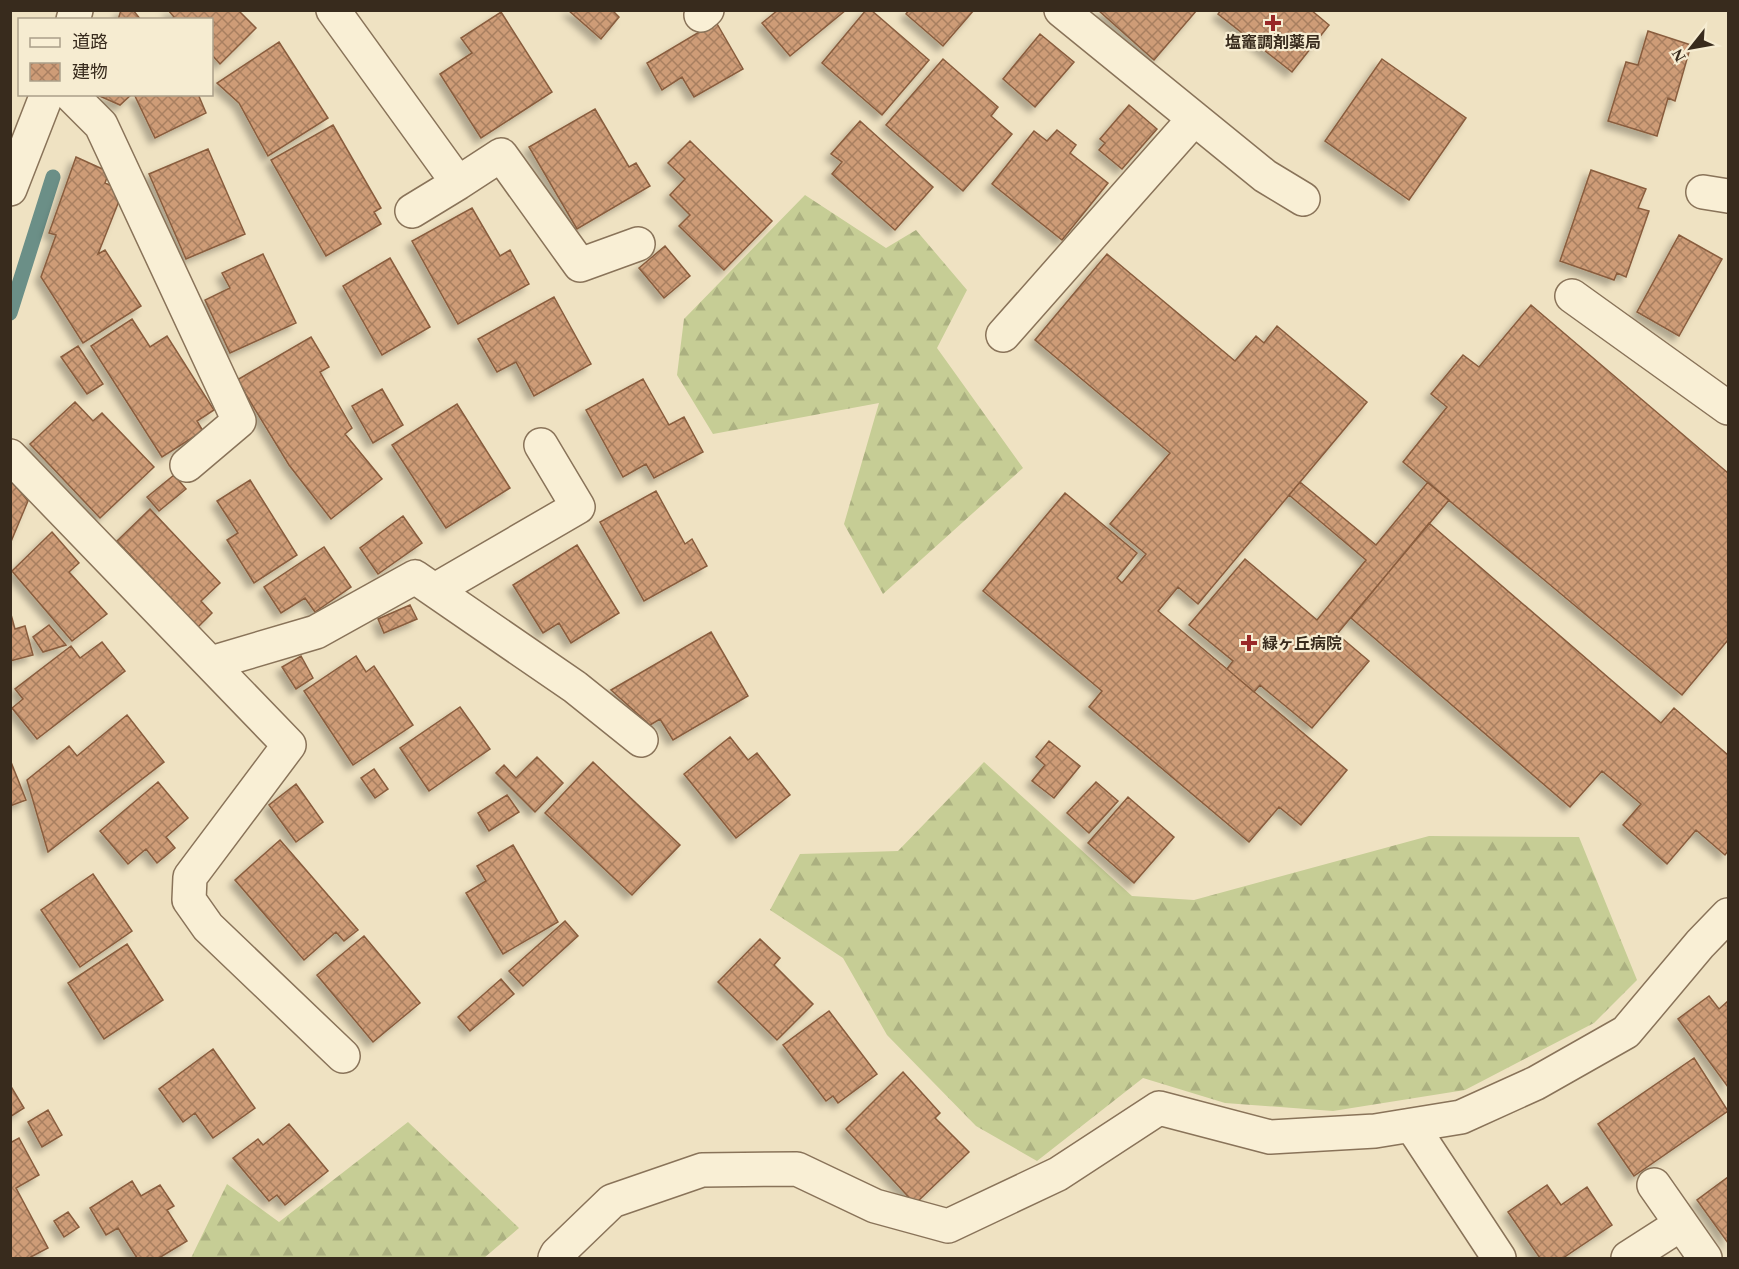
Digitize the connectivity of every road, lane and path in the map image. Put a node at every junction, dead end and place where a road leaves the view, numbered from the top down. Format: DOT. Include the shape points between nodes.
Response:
graph roads {
  1 [pos="333,10"];
  2 [pos="1061,10"];
  3 [pos="45,96"];
  4 [pos="72,96"];
  5 [pos="1194,119"];
  6 [pos="458,183"];
  7 [pos="10,189"];
  8 [pos="1303,199"];
  9 [pos="412,211"];
  10 [pos="638,244"];
  11 [pos="1572,296"];
  12 [pos="1003,335"];
  13 [pos="1728,408"];
  14 [pos="541,444"];
  15 [pos="10,456"];
  16 [pos="187,465"];
  17 [pos="435,590"];
  18 [pos="211,663"];
  19 [pos="641,740"];
  20 [pos="1728,915"];
  21 [pos="343,1056"];
  22 [pos="1412,1126"];
  23 [pos="1654,1185"];
  24 [pos="1681,1224"];
  25 [pos="555,1258"];
  26 [pos="1499,1258"];
  27 [pos="1628,1258"];
  28 [pos="1704,1258"];
  1 -- 6 [label="street"];
  2 -- 5 [label="street"];
  3 -- 7 [label="street"];
  4 -- 16 [label="street" via="101,125 239,422"];
  5 -- 8 [label="street" via="1264,176"];
  5 -- 12 [label="street"];
  6 -- 9 [label="street"];
  6 -- 10 [label="street" via="501,155 580,265"];
  11 -- 13 [label="street"];
  14 -- 17 [label="street" via="578,507"];
  15 -- 18 [label="street"];
  17 -- 18 [label="street" via="415,577 316,632"];
  17 -- 19 [label="street" via="575,687"];
  18 -- 21 [label="street" via="289,745 190,877 189,900 208,927"];
  20 -- 22 [label="street" via="1626,1032 1536,1083 1461,1118"];
  22 -- 25 [label="street" via="1270,1137 1159,1108 1058,1174 948,1226 875,1206 797,1169 702,1170 612,1201"];
  22 -- 26 [label="street"];
  23 -- 24 [label="street"];
  24 -- 27 [label="street"];
  24 -- 28 [label="street"];
}
